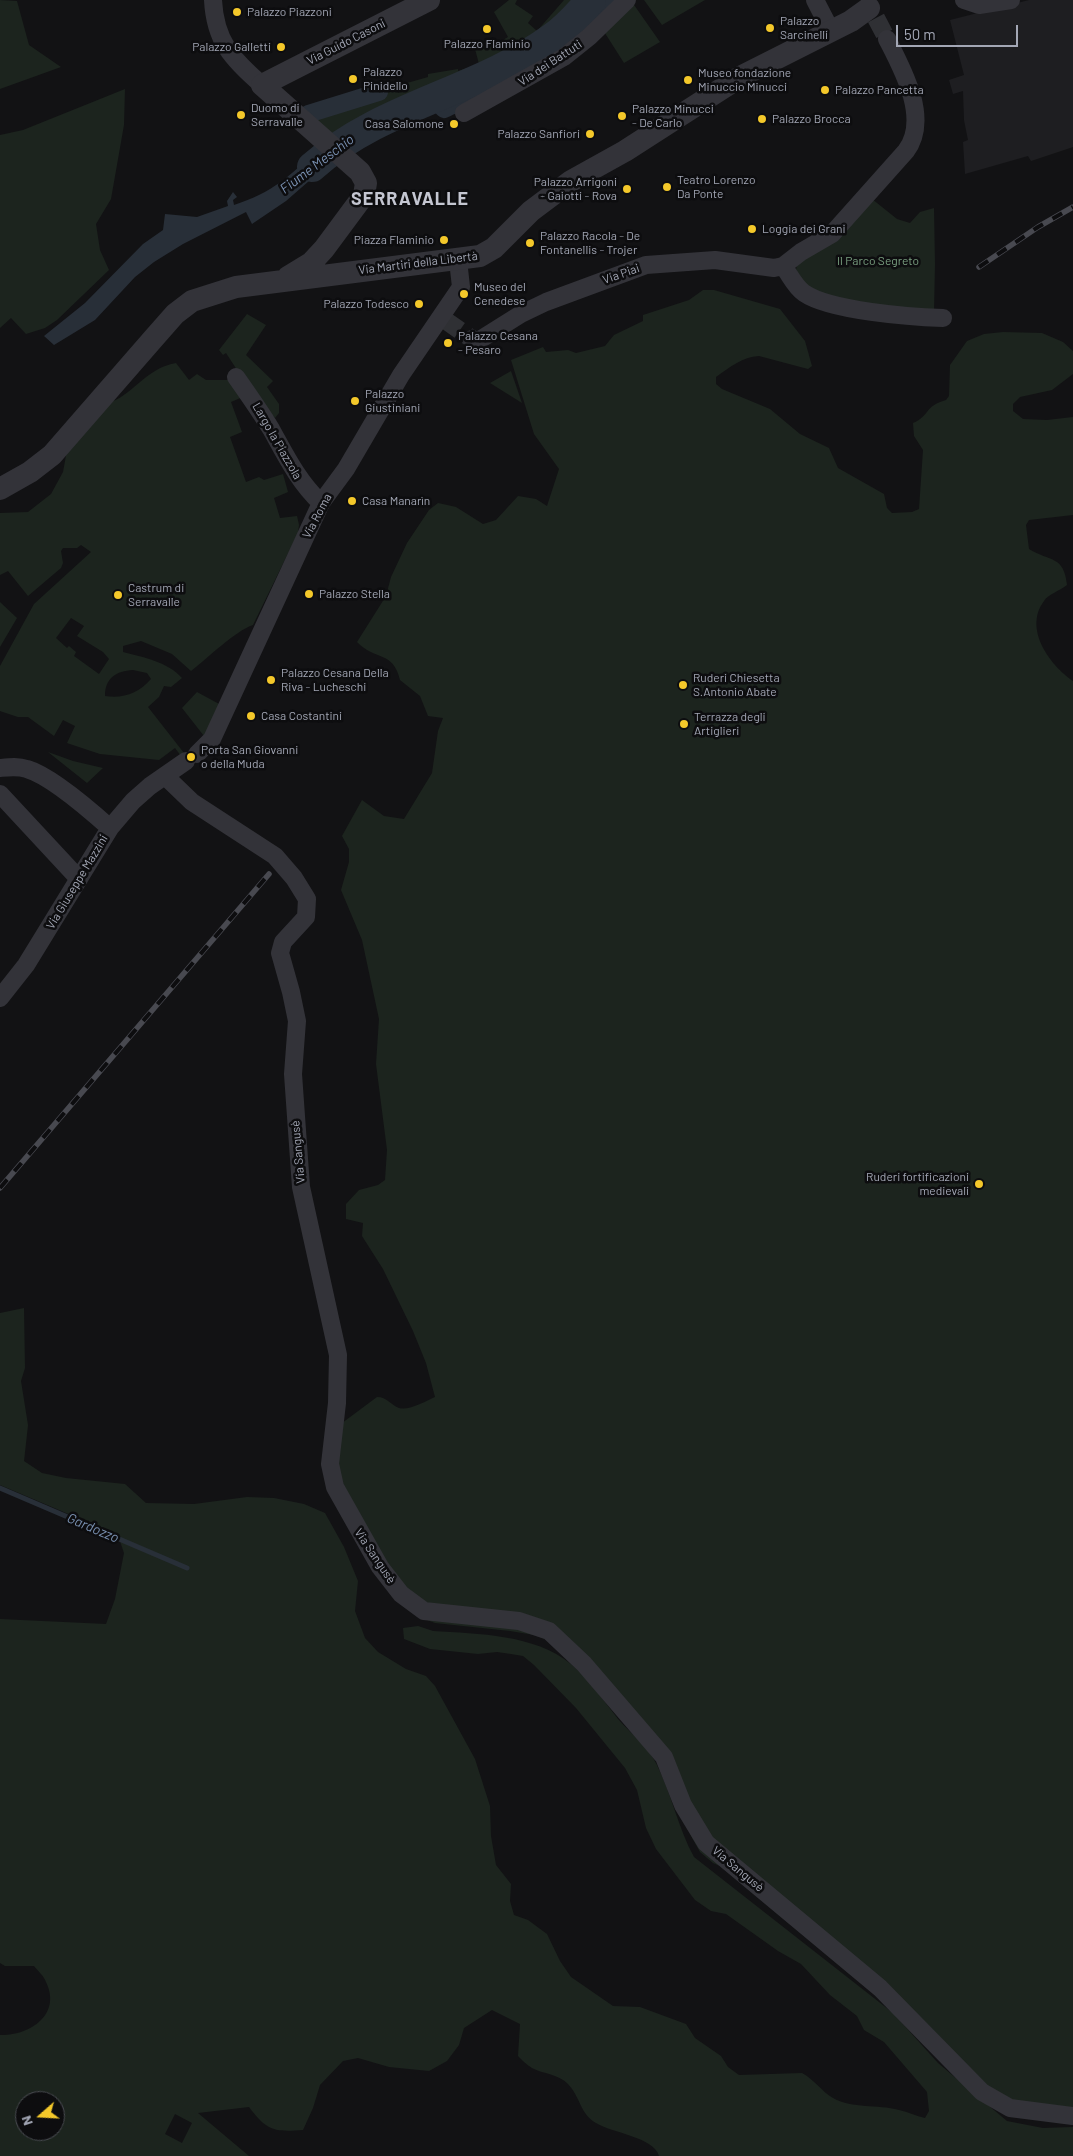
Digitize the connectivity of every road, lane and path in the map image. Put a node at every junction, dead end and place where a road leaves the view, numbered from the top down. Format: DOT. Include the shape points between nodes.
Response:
graph roads {
  1 [pos="213,0"];
  2 [pos="429,0"];
  3 [pos="627,0"];
  4 [pos="815,0"];
  5 [pos="1011,0"];
  6 [pos="967,2"];
  7 [pos="870,12"];
  8 [pos="831,31"];
  9 [pos="887,39"];
  10 [pos="262,84"];
  11 [pos="464,113"];
  12 [pos="324,249"];
  13 [pos="458,260"];
  14 [pos="784,266"];
  15 [pos="343,272"];
  16 [pos="283,280"];
  17 [pos="943,318"];
  18 [pos="472,339"];
  19 [pos="236,377"];
  20 [pos="0,489"];
  21 [pos="321,503"];
  22 [pos="0,768"];
  23 [pos="164,776"];
  24 [pos="0,794"];
  25 [pos="110,828"];
  26 [pos="79,879"];
  27 [pos="0,998"];
  28 [pos="1073,2116"];
  1 -- 10 [label="street" via="224,45 237,63"];
  2 -- 10 [label="street, Via Guido Casoni"];
  3 -- 11 [label="street, Via dei Battuti" via="564,57"];
  4 -- 8 [label="street"];
  5 -- 6 [label="street" via="990,5"];
  7 -- 8 [label="street, Via Martiri della Libertà"];
  8 -- 13 [label="street, Via Martiri della Libertà" via="732,81 625,151 571,181 531,211 488,252"];
  9 -- 14 [label="street" via="911,88 916,130 913,140 906,152 832,234"];
  10 -- 12 [label="street" via="364,178 364,195"];
  12 -- 15 [label="street" via="327,260"];
  12 -- 16 [label="street" via="304,268"];
  13 -- 15 [label="street, Via Martiri della Libertà"];
  13 -- 21 [label="street, Via Roma" via="461,287 443,319 401,375 346,469"];
  14 -- 17 [label="street" via="800,290 829,303 902,316"];
  14 -- 18 [label="street, Via Piai" via="774,268 715,260 646,265 546,302 478,341"];
  15 -- 16 [label="street, Via Martiri della Libertà"];
  16 -- 20 [label="street, Via Martiri della Libertà" via="236,287 201,297 183,307 52,455"];
  19 -- 21 [label="street, Largo la Piazzola" via="270,428 295,474"];
  21 -- 23 [label="street, Via Roma" via="212,739"];
  22 -- 25 [label="street" via="21,768 42,776"];
  23 -- 25 [label="street, Via Giuseppe Mazzini" via="133,801"];
  23 -- 28 [label="street, Via Sangusè" via="192,802 275,856 308,899 306,917 283,942 280,953 296,1021 293,1074 301,1187 338,1355 337,1403 330,1464 335,1487 380,1567 401,1594 424,1611 519,1621 549,1631 584,1664 664,1757 683,1805 706,1843 880,1988 982,2092 1010,2108"];
  24 -- 26 [label="street"];
  25 -- 26 [label="street, Via Giuseppe Mazzini"];
  26 -- 27 [label="street, Via Giuseppe Mazzini" via="26,965"];
}
